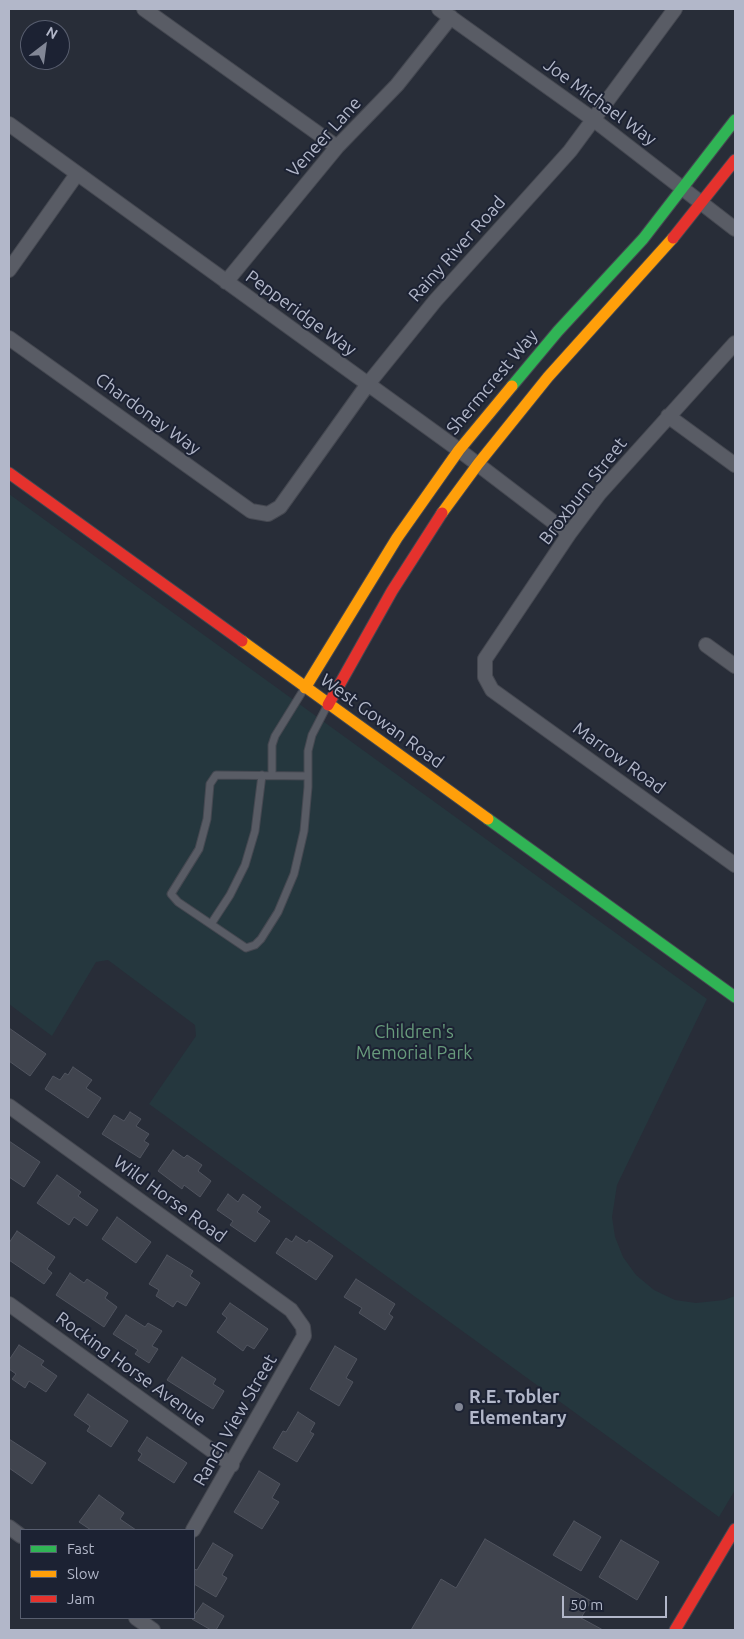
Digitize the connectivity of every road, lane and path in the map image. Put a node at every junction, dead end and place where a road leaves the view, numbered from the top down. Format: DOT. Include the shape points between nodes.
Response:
graph roads {
  1 [pos="144,9"];
  2 [pos="439,9"];
  3 [pos="675,9"];
  4 [pos="451,17"];
  5 [pos="594,120"];
  6 [pos="735,120"];
  7 [pos="9,124"];
  8 [pos="338,147"];
  9 [pos="735,160"];
  10 [pos="77,174"];
  11 [pos="684,188"];
  12 [pos="702,202"];
  13 [pos="735,229"];
  14 [pos="9,270"];
  15 [pos="226,282"];
  16 [pos="9,338"];
  17 [pos="735,343"];
  18 [pos="368,384"];
  19 [pos="668,416"];
  20 [pos="459,450"];
  21 [pos="478,464"];
  22 [pos="735,465"];
  23 [pos="9,473"];
  24 [pos="268,514"];
  25 [pos="568,534"];
  26 [pos="706,645"];
  27 [pos="735,666"];
  28 [pos="485,677"];
  29 [pos="305,688"];
  30 [pos="328,704"];
  31 [pos="262,775"];
  32 [pos="272,775"];
  33 [pos="308,776"];
  34 [pos="735,865"];
  35 [pos="211,924"];
  36 [pos="735,998"];
  37 [pos="9,1106"];
  38 [pos="9,1304"];
  39 [pos="303,1327"];
  40 [pos="232,1465"];
  41 [pos="9,1527"];
  42 [pos="194,1529"];
  43 [pos="735,1529"];
  44 [pos="20,1535"];
  45 [pos="139,1619"];
  46 [pos="153,1630"];
  47 [pos="675,1630"];
  1 -- 8 [label="street"];
  2 -- 4 [label="street, Joe Michael Way"];
  3 -- 5 [label="street, Rainy River Road"];
  4 -- 5 [label="street, Joe Michael Way"];
  4 -- 8 [label="street, Veneer Lane" via="397,85"];
  5 -- 11 [label="street, Joe Michael Way"];
  5 -- 18 [label="street, Rainy River Road" via="570,151 435,300"];
  6 -- 11 [label="street, Shermcrest Way"];
  7 -- 10 [label="street, Pepperidge Way"];
  8 -- 15 [label="street, Veneer Lane"];
  9 -- 12 [label="street"];
  10 -- 14 [label="street"];
  10 -- 15 [label="street, Pepperidge Way"];
  11 -- 12 [label="street, Joe Michael Way"];
  11 -- 20 [label="street, Shermcrest Way" via="638,245 528,365"];
  12 -- 13 [label="street, Joe Michael Way"];
  12 -- 21 [label="street" via="633,285 548,377"];
  15 -- 18 [label="street, Pepperidge Way"];
  16 -- 24 [label="street, Chardonay Way" via="251,511"];
  17 -- 19 [label="street, Broxburn Street"];
  18 -- 20 [label="street, Pepperidge Way"];
  18 -- 24 [label="street, Rainy River Road" via="280,507"];
  19 -- 22 [label="street"];
  19 -- 25 [label="street, Broxburn Street"];
  20 -- 21 [label="street, Pepperidge Way"];
  20 -- 29 [label="street, Shermcrest Way" via="416,508"];
  21 -- 25 [label="street, Pepperidge Way"];
  21 -- 30 [label="street" via="396,584"];
  23 -- 29 [label="street, West Gowan Road"];
  25 -- 28 [label="street, Broxburn Street" via="486,659"];
  26 -- 27 [label="street"];
  28 -- 34 [label="street, Marrow Road" via="492,690"];
  29 -- 30 [label="street, West Gowan Road"];
  29 -- 32 [label="lane" via="275,736"];
  30 -- 33 [label="lane" via="312,735"];
  30 -- 36 [label="street, West Gowan Road"];
  31 -- 32 [label="lane"];
  31 -- 35 [label="lane" via="255,830 245,865"];
  31 -- 35 [label="lane" via="216,775 210,784 207,819 199,849 171,894"];
  32 -- 33 [label="lane"];
  33 -- 35 [label="lane" via="304,831 294,874 278,912 261,939 255,946 246,948"];
  37 -- 39 [label="street, Wild Horse Road" via="291,1310"];
  38 -- 40 [label="street, Rocking Horse Avenue"];
  39 -- 40 [label="street, Ranch View Street" via="304,1336"];
  40 -- 42 [label="street, Ranch View Street"];
  41 -- 44 [label="street"];
  43 -- 47 [label="street"];
  45 -- 46 [label="street"];
}
